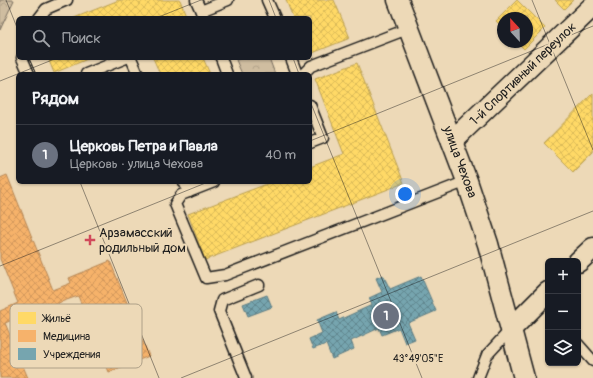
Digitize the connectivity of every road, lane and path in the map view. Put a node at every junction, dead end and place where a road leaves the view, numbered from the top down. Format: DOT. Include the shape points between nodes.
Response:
graph roads {
  1 [pos="67,0"];
  2 [pos="196,0"];
  3 [pos="228,0"];
  4 [pos="267,0"];
  5 [pos="398,0"];
  6 [pos="593,6"];
  7 [pos="202,14"];
  8 [pos="41,16"];
  9 [pos="274,16"];
  10 [pos="410,28"];
  11 [pos="23,60"];
  12 [pos="121,60"];
  13 [pos="133,60"];
  14 [pos="221,60"];
  15 [pos="292,60"];
  16 [pos="28,72"];
  17 [pos="91,72"];
  18 [pos="137,72"];
  19 [pos="226,72"];
  20 [pos="296,72"];
  21 [pos="305,72"];
  22 [pos="312,110"];
  23 [pos="452,141"];
  24 [pos="312,142"];
  25 [pos="467,180"];
  26 [pos="185,184"];
  27 [pos="209,184"];
  28 [pos="189,192"];
  29 [pos="259,285"];
  30 [pos="545,300"];
  31 [pos="512,328"];
  32 [pos="581,347"];
  33 [pos="593,361"];
  34 [pos="246,378"];
  35 [pos="478,378"];
  36 [pos="524,378"];
  1 -- 8 [label="lane" via="46,9"];
  2 -- 7 [label="lane"];
  3 -- 7 [label="lane"];
  4 -- 9 [label="lane"];
  5 -- 10 [label="street, улица Чехова"];
  6 -- 23 [label="street, 1-й Спортивный переулок"];
  10 -- 21 [label="lane" via="311,66"];
  10 -- 23 [label="street, улица Чехова"];
  11 -- 16 [label="lane"];
  12 -- 17 [label="lane"];
  13 -- 18 [label="lane"];
  14 -- 19 [label="lane"];
  15 -- 20 [label="lane"];
  22 -- 24 [label="lane" via="323,138"];
  23 -- 25 [label="street, улица Чехова"];
  25 -- 28 [label="lane" via="225,276 206,278 175,204 182,195"];
  25 -- 31 [label="street, улица Чехова"];
  26 -- 28 [label="lane"];
  27 -- 28 [label="lane"];
  29 -- 34 [label="lane" via="222,300 219,312"];
  30 -- 31 [label="street"];
  31 -- 35 [label="lane" via="488,355"];
  31 -- 36 [label="street, улица Чехова"];
  32 -- 33 [label="lane"];
}
